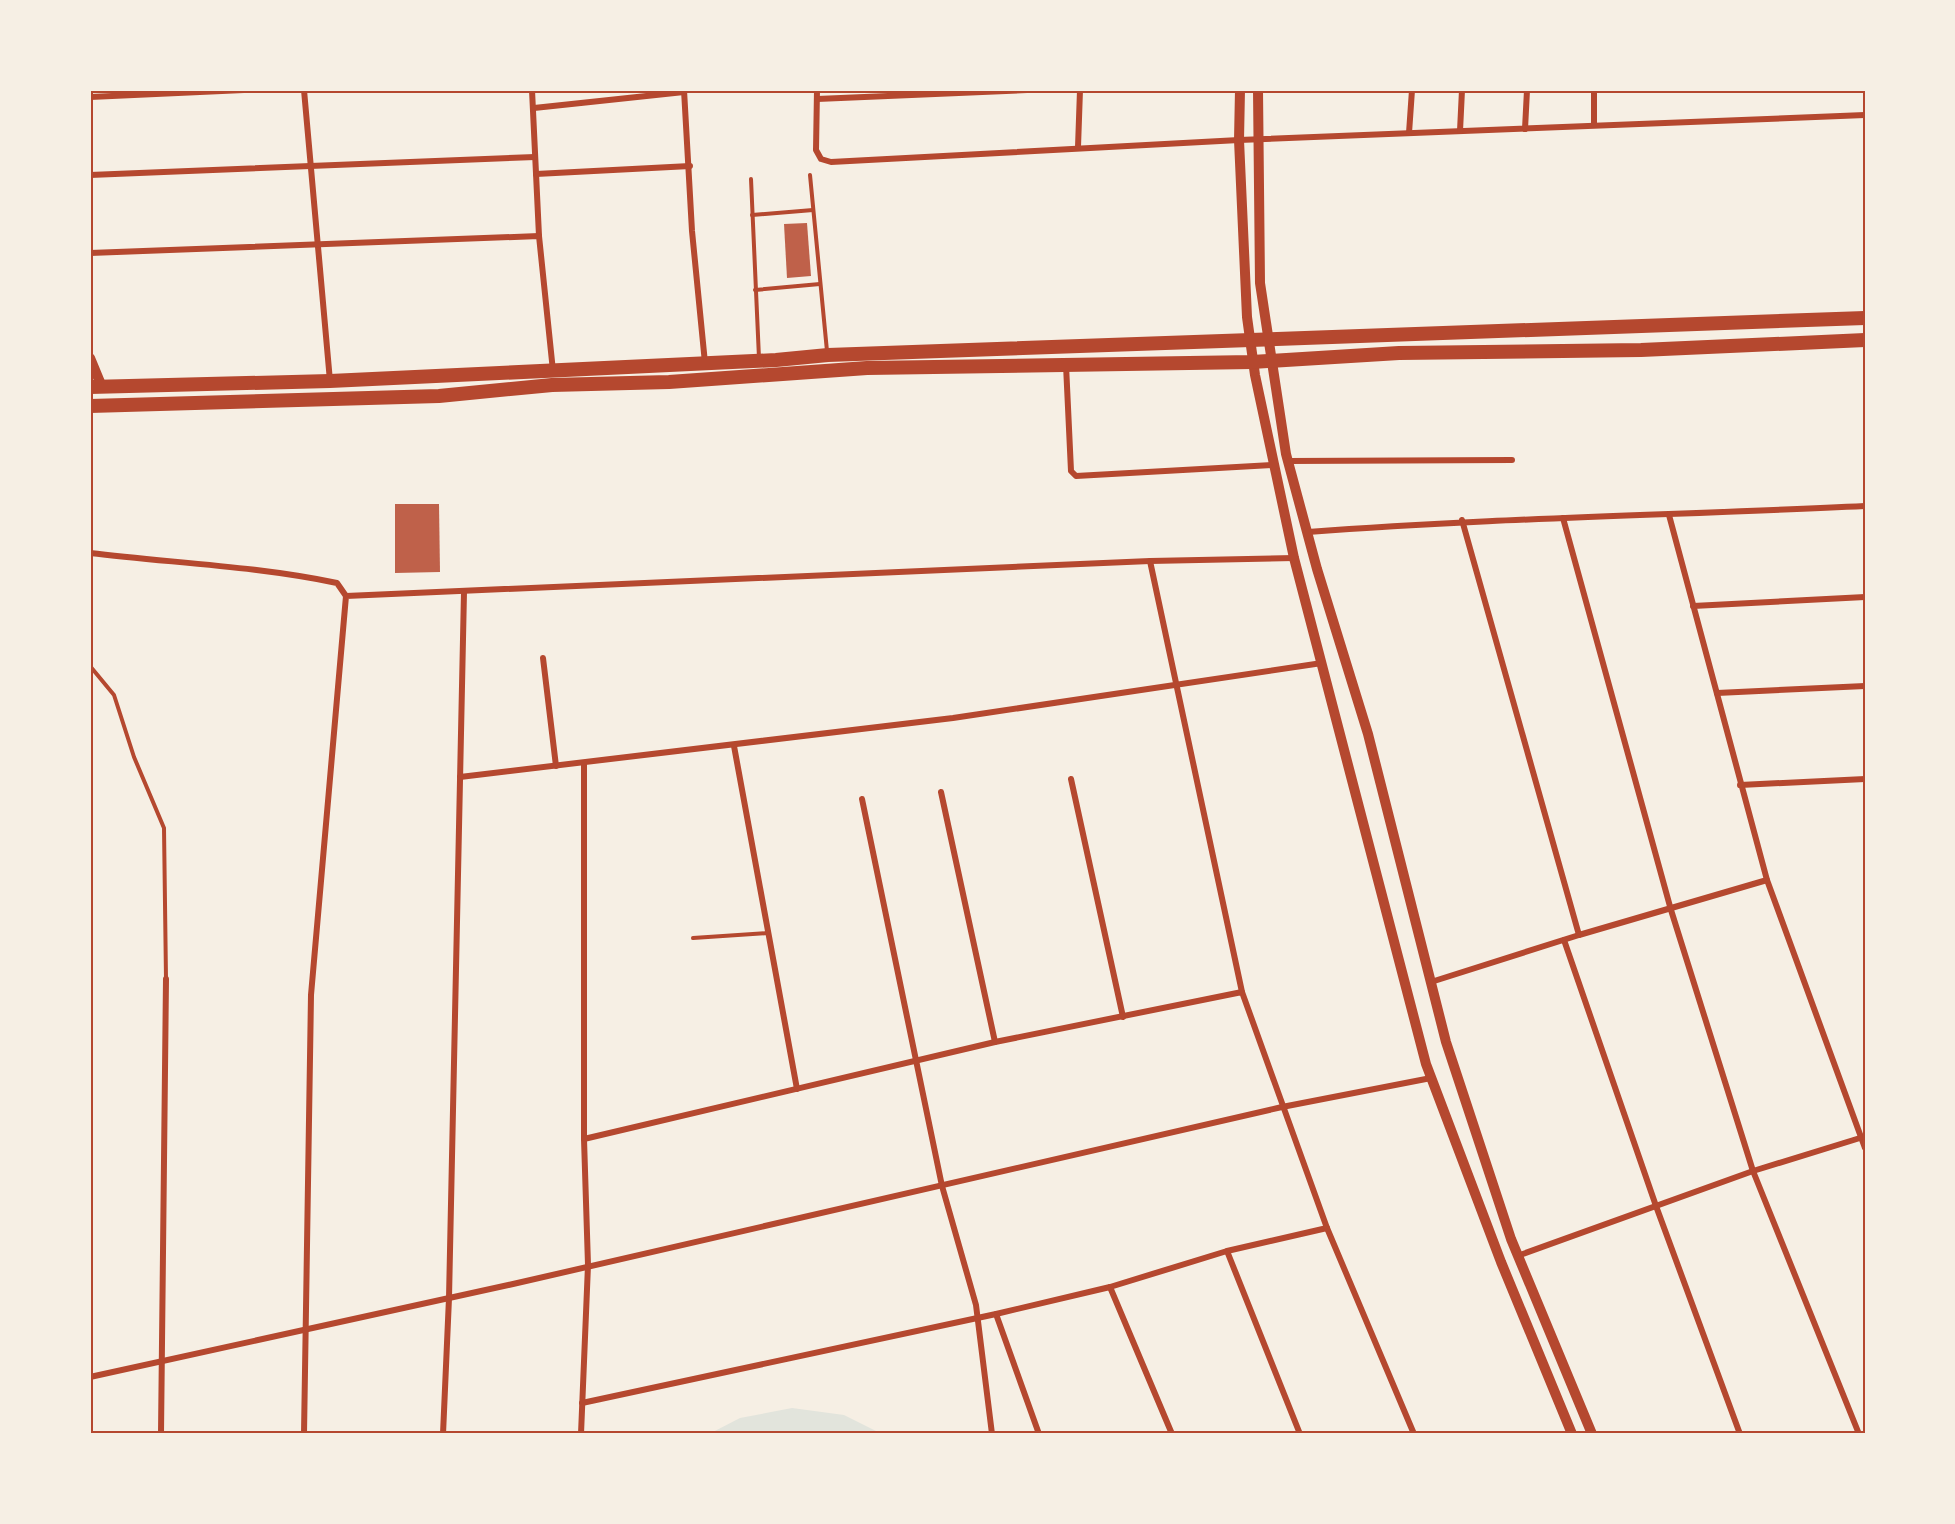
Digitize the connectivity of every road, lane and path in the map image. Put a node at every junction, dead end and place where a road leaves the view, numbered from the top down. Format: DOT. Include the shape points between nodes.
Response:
graph roads {
  1 [pos="244,90"];
  2 [pos="304,90"];
  3 [pos="532,90"];
  4 [pos="816,90"];
  5 [pos="1027,90"];
  6 [pos="1080,90"];
  7 [pos="1240,90"];
  8 [pos="1258,90"];
  9 [pos="1412,90"];
  10 [pos="1462,90"];
  11 [pos="1527,90"];
  12 [pos="1594,90"];
  13 [pos="684,91"];
  14 [pos="90,97"];
  15 [pos="817,99"];
  16 [pos="534,108"];
  17 [pos="1865,115"];
  18 [pos="1594,125"];
  19 [pos="1525,129"];
  20 [pos="1460,131"];
  21 [pos="1409,133"];
  22 [pos="1239,140"];
  23 [pos="1258,140"];
  24 [pos="1078,147"];
  25 [pos="535,157"];
  26 [pos="312,165"];
  27 [pos="690,166"];
  28 [pos="536,174"];
  29 [pos="90,175"];
  30 [pos="810,175"];
  31 [pos="751,179"];
  32 [pos="813,210"];
  33 [pos="752,215"];
  34 [pos="90,229"];
  35 [pos="539,236"];
  36 [pos="317,245"];
  37 [pos="91,253"];
  38 [pos="821,284"];
  39 [pos="756,290"];
  40 [pos="90,295"];
  41 [pos="1865,318"];
  42 [pos="1268,339"];
  43 [pos="1250,340"];
  44 [pos="1865,340"];
  45 [pos="828,355"];
  46 [pos="90,358"];
  47 [pos="1271,359"];
  48 [pos="759,361"];
  49 [pos="1252,362"];
  50 [pos="705,363"];
  51 [pos="1066,363"];
  52 [pos="553,371"];
  53 [pos="330,381"];
  54 [pos="96,387"];
  55 [pos="90,406"];
  56 [pos="1512,460"];
  57 [pos="1288,461"];
  58 [pos="1274,465"];
  59 [pos="1865,506"];
  60 [pos="1669,515"];
  61 [pos="1563,518"];
  62 [pos="1462,520"];
  63 [pos="1308,532"];
  64 [pos="90,553"];
  65 [pos="1294,558"];
  66 [pos="1150,561"];
  67 [pos="464,591"];
  68 [pos="346,596"];
  69 [pos="1865,597"];
  70 [pos="1693,606"];
  71 [pos="543,658"];
  72 [pos="1322,663"];
  73 [pos="90,666"];
  74 [pos="1175,685"];
  75 [pos="1865,686"];
  76 [pos="1717,693"];
  77 [pos="734,746"];
  78 [pos="584,763"];
  79 [pos="556,766"];
  80 [pos="460,777"];
  81 [pos="1071,779"];
  82 [pos="1865,779"];
  83 [pos="1740,785"];
  84 [pos="941,792"];
  85 [pos="862,800"];
  86 [pos="1767,880"];
  87 [pos="1671,910"];
  88 [pos="769,933"];
  89 [pos="1579,935"];
  90 [pos="693,938"];
  91 [pos="1564,940"];
  92 [pos="166,979"];
  93 [pos="1431,982"];
  94 [pos="1242,992"];
  95 [pos="1123,1017"];
  96 [pos="995,1042"];
  97 [pos="916,1062"];
  98 [pos="1431,1078"];
  99 [pos="797,1089"];
  100 [pos="1282,1107"];
  101 [pos="1860,1138"];
  102 [pos="584,1139"];
  103 [pos="1865,1148"];
  104 [pos="1753,1171"];
  105 [pos="942,1186"];
  106 [pos="1656,1206"];
  107 [pos="1327,1228"];
  108 [pos="1227,1251"];
  109 [pos="1520,1255"];
  110 [pos="588,1265"];
  111 [pos="1110,1287"];
  112 [pos="449,1298"];
  113 [pos="996,1314"];
  114 [pos="978,1318"];
  115 [pos="306,1330"];
  116 [pos="162,1361"];
  117 [pos="90,1377"];
  118 [pos="582,1403"];
  119 [pos="161,1434"];
  120 [pos="304,1434"];
  121 [pos="443,1434"];
  122 [pos="581,1434"];
  123 [pos="992,1434"];
  124 [pos="1040,1434"];
  125 [pos="1172,1434"];
  126 [pos="1300,1434"];
  127 [pos="1414,1434"];
  128 [pos="1572,1434"];
  129 [pos="1592,1434"];
  130 [pos="1740,1434"];
  131 [pos="1859,1434"];
  1 -- 14 [label="street"];
  2 -- 26 [label="street"];
  3 -- 16 [label="street"];
  4 -- 15 [label="street"];
  5 -- 15 [label="street"];
  6 -- 24 [label="street"];
  7 -- 22 [label="main road"];
  8 -- 23 [label="main road"];
  9 -- 21 [label="street"];
  10 -- 20 [label="street"];
  11 -- 19 [label="street"];
  12 -- 18 [label="street"];
  13 -- 16 [label="street"];
  13 -- 27 [label="street"];
  15 -- 24 [label="street" via="816,150 821,159 831,162"];
  16 -- 25 [label="street"];
  17 -- 18 [label="street"];
  18 -- 19 [label="street"];
  19 -- 20 [label="street"];
  20 -- 21 [label="street"];
  21 -- 23 [label="street"];
  22 -- 23 [label="street"];
  22 -- 24 [label="street"];
  22 -- 43 [label="main road" via="1245,304"];
  23 -- 42 [label="main road" via="1260,283"];
  25 -- 26 [label="street"];
  25 -- 28 [label="street"];
  26 -- 29 [label="street"];
  26 -- 36 [label="street"];
  27 -- 28 [label="street"];
  27 -- 50 [label="street"];
  28 -- 35 [label="street"];
  30 -- 32 [label="lane"];
  31 -- 33 [label="lane"];
  32 -- 33 [label="lane"];
  32 -- 38 [label="lane"];
  33 -- 39 [label="lane"];
  34 -- 37 [label="street"];
  35 -- 36 [label="street"];
  35 -- 52 [label="street"];
  36 -- 37 [label="street"];
  36 -- 53 [label="street"];
  37 -- 40 [label="street"];
  38 -- 39 [label="lane"];
  38 -- 45 [label="lane"];
  39 -- 48 [label="lane"];
  41 -- 42 [label="highway"];
  42 -- 43 [label="highway"];
  42 -- 47 [label="main road"];
  43 -- 45 [label="highway"];
  43 -- 49 [label="main road"];
  44 -- 47 [label="highway"];
  45 -- 48 [label="highway"];
  46 -- 54 [label="main road"];
  47 -- 49 [label="highway"];
  47 -- 57 [label="main road"];
  48 -- 50 [label="highway"];
  49 -- 51 [label="highway"];
  49 -- 58 [label="main road"];
  50 -- 52 [label="highway"];
  51 -- 55 [label="highway" via="867,368 552,385 439,396"];
  51 -- 58 [label="street" via="1071,471 1076,476"];
  52 -- 53 [label="highway"];
  53 -- 54 [label="highway"];
  56 -- 57 [label="street"];
  57 -- 63 [label="main road"];
  58 -- 65 [label="main road"];
  59 -- 60 [label="street"];
  60 -- 61 [label="street"];
  60 -- 70 [label="street"];
  61 -- 62 [label="street"];
  61 -- 87 [label="street"];
  62 -- 63 [label="street"];
  62 -- 89 [label="street"];
  63 -- 93 [label="main road" via="1368,734"];
  64 -- 68 [label="street" via="291,573 337,583"];
  65 -- 66 [label="street"];
  65 -- 72 [label="main road"];
  66 -- 67 [label="street"];
  66 -- 74 [label="street"];
  67 -- 68 [label="street"];
  67 -- 80 [label="street"];
  68 -- 115 [label="street" via="310,995"];
  69 -- 70 [label="street"];
  70 -- 76 [label="street"];
  71 -- 79 [label="street"];
  72 -- 74 [label="street"];
  72 -- 98 [label="main road"];
  73 -- 92 [label="lane" via="114,695 134,757 165,828"];
  74 -- 77 [label="street"];
  74 -- 94 [label="street"];
  75 -- 76 [label="street"];
  76 -- 83 [label="street"];
  77 -- 78 [label="street"];
  77 -- 88 [label="street"];
  78 -- 79 [label="street"];
  78 -- 102 [label="street"];
  79 -- 80 [label="street"];
  80 -- 112 [label="street"];
  81 -- 95 [label="street"];
  82 -- 83 [label="street"];
  83 -- 86 [label="street"];
  84 -- 96 [label="street"];
  85 -- 97 [label="street"];
  86 -- 87 [label="street"];
  86 -- 101 [label="street"];
  87 -- 89 [label="street"];
  87 -- 104 [label="street"];
  88 -- 90 [label="lane"];
  88 -- 99 [label="street"];
  89 -- 91 [label="street"];
  91 -- 93 [label="street"];
  91 -- 106 [label="street"];
  92 -- 116 [label="street"];
  93 -- 109 [label="main road" via="1494,1191"];
  94 -- 95 [label="street"];
  94 -- 100 [label="street"];
  95 -- 96 [label="street"];
  96 -- 97 [label="street"];
  97 -- 99 [label="street"];
  97 -- 105 [label="street"];
  98 -- 100 [label="street"];
  98 -- 128 [label="main road"];
  99 -- 102 [label="street"];
  100 -- 105 [label="street"];
  100 -- 107 [label="street"];
  101 -- 103 [label="street"];
  101 -- 104 [label="street"];
  102 -- 110 [label="street"];
  104 -- 106 [label="street"];
  104 -- 131 [label="street"];
  105 -- 110 [label="street"];
  105 -- 114 [label="street"];
  106 -- 109 [label="street"];
  106 -- 130 [label="street"];
  107 -- 108 [label="street"];
  107 -- 127 [label="street"];
  108 -- 111 [label="street"];
  108 -- 126 [label="street"];
  109 -- 129 [label="main road"];
  110 -- 112 [label="street"];
  110 -- 118 [label="street"];
  111 -- 113 [label="street"];
  111 -- 125 [label="street"];
  112 -- 115 [label="street"];
  112 -- 121 [label="street"];
  113 -- 114 [label="street"];
  113 -- 124 [label="street"];
  114 -- 118 [label="street"];
  114 -- 123 [label="street"];
  115 -- 116 [label="street"];
  115 -- 120 [label="street"];
  116 -- 117 [label="street"];
  116 -- 119 [label="street"];
  118 -- 122 [label="street"];
}
